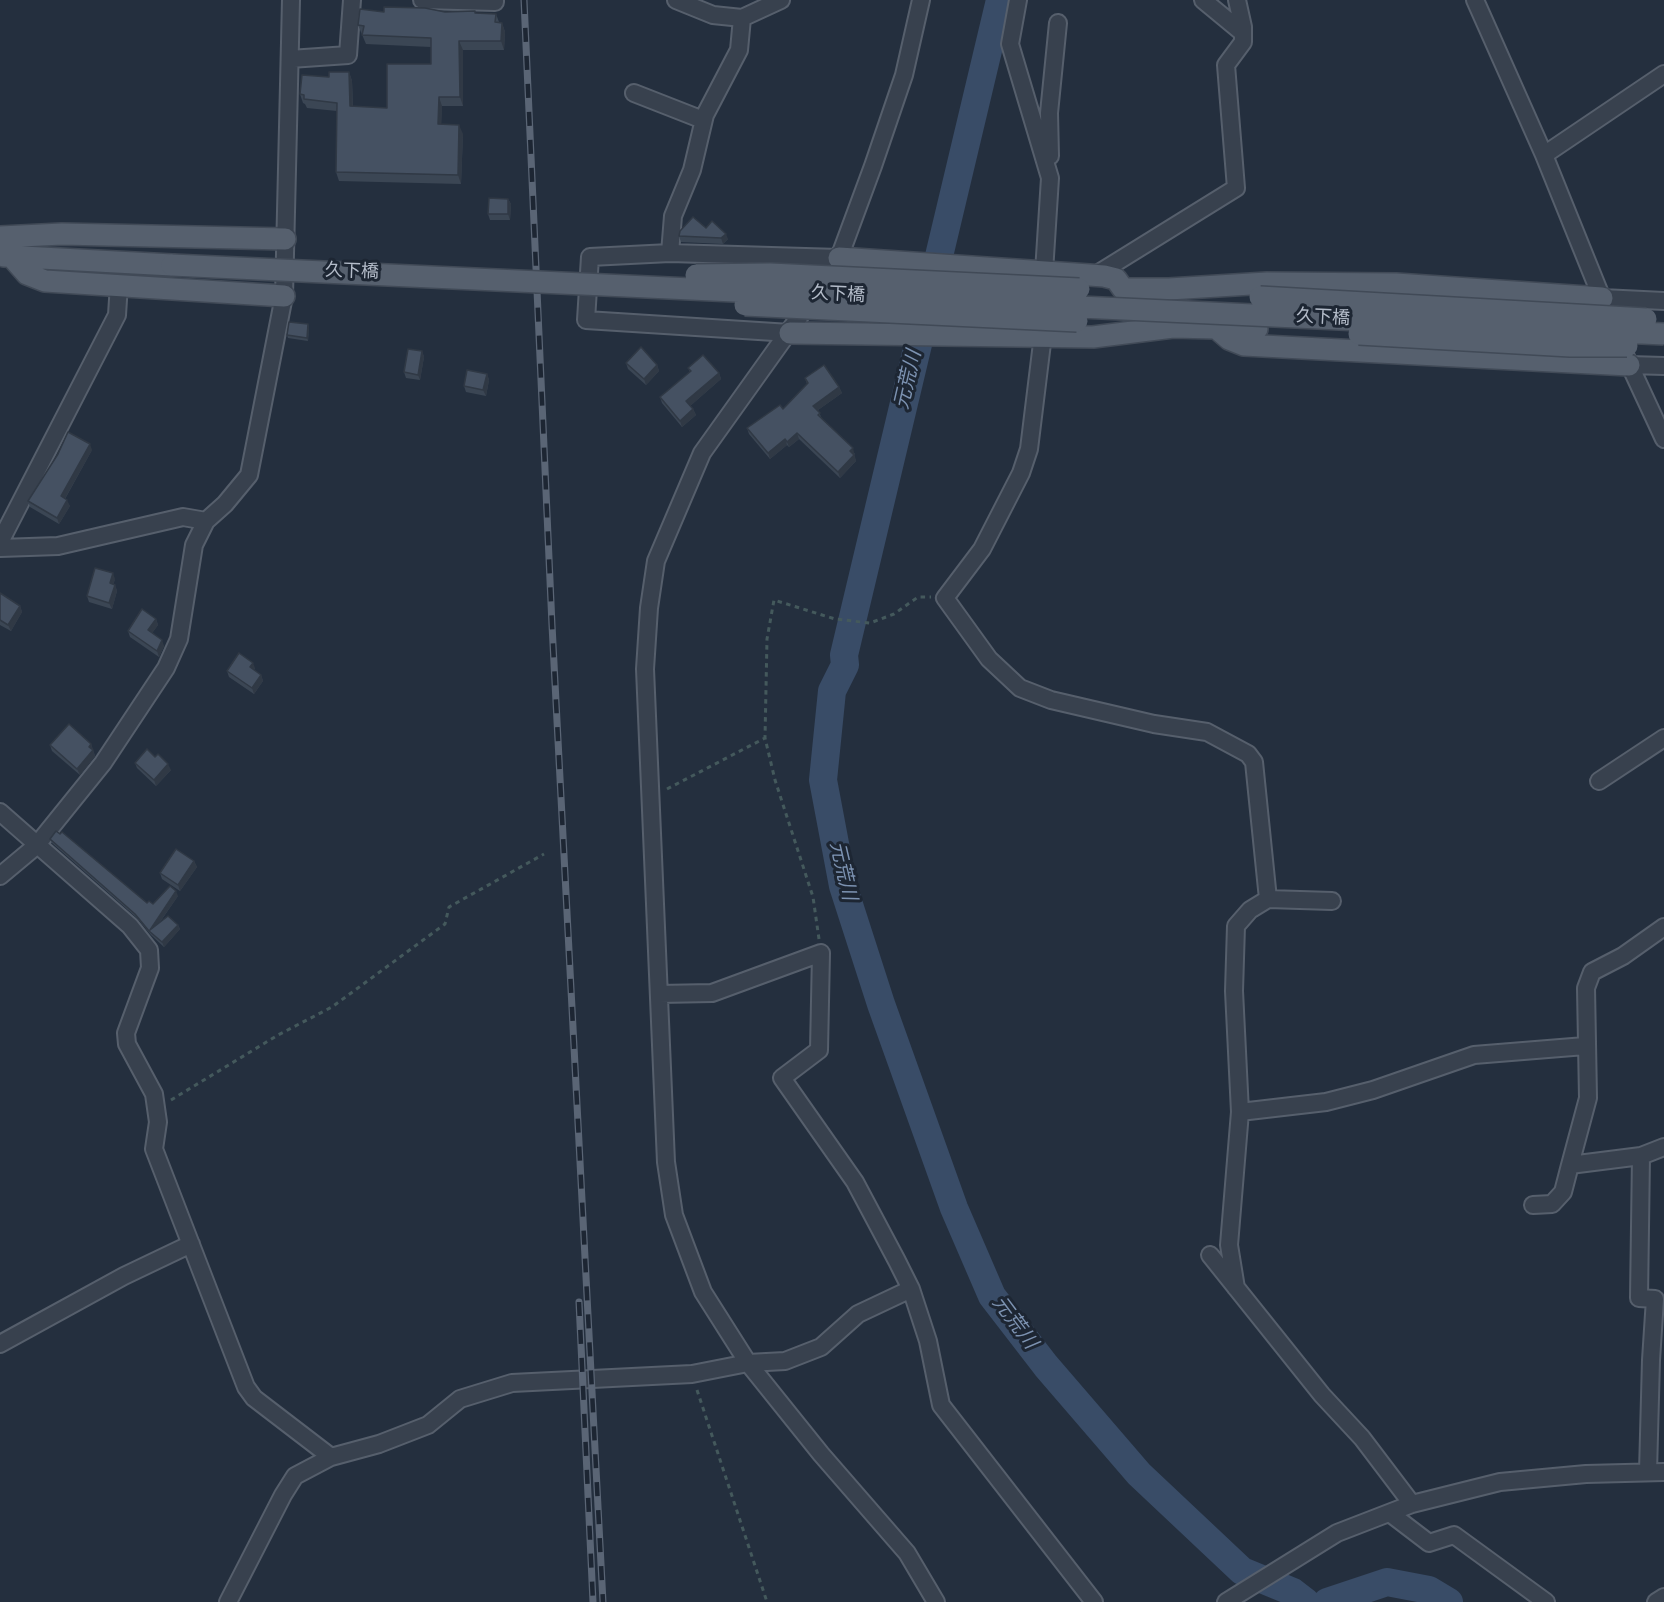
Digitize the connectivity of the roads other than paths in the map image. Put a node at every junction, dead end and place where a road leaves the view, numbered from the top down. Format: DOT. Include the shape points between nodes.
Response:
graph roads {
  1 [pos="291,0"];
  2 [pos="352,0"];
  3 [pos="422,0"];
  4 [pos="495,0"];
  5 [pos="676,0"];
  6 [pos="781,0"];
  7 [pos="921,0"];
  8 [pos="1017,0"];
  9 [pos="1203,0"];
  10 [pos="1237,0"];
  11 [pos="1475,0"];
  12 [pos="742,18"];
  13 [pos="1058,23"];
  14 [pos="1243,33"];
  15 [pos="290,60"];
  16 [pos="1664,74"];
  17 [pos="633,93"];
  18 [pos="704,120"];
  19 [pos="1544,155"];
  20 [pos="1050,178"];
  21 [pos="0,237"];
  22 [pos="285,239"];
  23 [pos="670,253"];
  24 [pos="6,256"];
  25 [pos="839,258"];
  26 [pos="1044,272"];
  27 [pos="507,279"];
  28 [pos="1087,282"];
  29 [pos="119,284"];
  30 [pos="1198,288"];
  31 [pos="284,296"];
  32 [pos="1602,298"];
  33 [pos="1664,301"];
  34 [pos="1664,320"];
  35 [pos="1215,327"];
  36 [pos="1141,330"];
  37 [pos="790,333"];
  38 [pos="1664,334"];
  39 [pos="1043,335"];
  40 [pos="1664,345"];
  41 [pos="1629,365"];
  42 [pos="1664,366"];
  43 [pos="1664,439"];
  44 [pos="206,521"];
  45 [pos="0,542"];
  46 [pos="0,548"];
  47 [pos="1664,738"];
  48 [pos="1599,781"];
  49 [pos="0,812"];
  50 [pos="36,846"];
  51 [pos="0,876"];
  52 [pos="1268,899"];
  53 [pos="1332,901"];
  54 [pos="1664,927"];
  55 [pos="659,994"];
  56 [pos="1586,1046"];
  57 [pos="1240,1112"];
  58 [pos="1664,1147"];
  59 [pos="1641,1156"];
  60 [pos="1570,1165"];
  61 [pos="1533,1205"];
  62 [pos="191,1244"];
  63 [pos="1210,1255"];
  64 [pos="1236,1288"];
  65 [pos="911,1289"];
  66 [pos="0,1344"];
  67 [pos="748,1363"];
  68 [pos="331,1457"];
  69 [pos="1656,1472"];
  70 [pos="1412,1504"];
  71 [pos="1391,1514"];
  72 [pos="1664,1597"];
  73 [pos="228,1602"];
  74 [pos="936,1602"];
  75 [pos="1094,1602"];
  76 [pos="1226,1602"];
  77 [pos="1546,1602"];
  78 [pos="1656,1602"];
  1 -- 15 [label="street"];
  2 -- 15 [label="street" via="348,55"];
  3 -- 4 [label="street"];
  5 -- 12 [label="street" via="713,15"];
  6 -- 12 [label="street"];
  7 -- 25 [label="street" via="904,75"];
  8 -- 20 [label="street" via="1010,44"];
  9 -- 14 [label="street"];
  10 -- 14 [label="street"];
  11 -- 19 [label="street"];
  12 -- 18 [label="street" via="739,50"];
  13 -- 20 [label="street" via="1049,113"];
  14 -- 28 [label="street" via="1243,42 1226,65 1236,188"];
  15 -- 22 [label="street"];
  16 -- 19 [label="street"];
  17 -- 18 [label="street"];
  18 -- 23 [label="street" via="692,170 673,216"];
  19 -- 32 [label="street"];
  20 -- 26 [label="street"];
  21 -- 22 [label="main road" via="62,234"];
  22 -- 31 [label="street"];
  23 -- 25 [label="street"];
  23 -- 37 [label="street" via="590,257 586,320"];
  24 -- 27 [label="main road, 久下橋, bridge"];
  24 -- 29 [label="main road" via="34,279"];
  25 -- 26 [label="main road"];
  25 -- 37 [label="street"];
  26 -- 28 [label="main road"];
  27 -- 28 [label="main road, bridge" via="770,274"];
  27 -- 36 [label="main road, bridge" via="734,304 1077,321"];
  27 -- 38 [label="main road, 久下橋, bridge"];
  28 -- 30 [label="main road" via="1123,289"];
  29 -- 31 [label="main road"];
  29 -- 45 [label="street" via="117,315"];
  30 -- 32 [label="main road" via="1268,283 1396,285"];
  30 -- 34 [label="main road, bridge" via="1260,297"];
  31 -- 44 [label="street" via="249,475"];
  32 -- 33 [label="street"];
  32 -- 41 [label="street"];
  35 -- 36 [label="main road"];
  35 -- 40 [label="main road, bridge" via="1570,346"];
  35 -- 41 [label="main road" via="1228,339 1244,345"];
  36 -- 39 [label="main road" via="1093,337"];
  37 -- 39 [label="main road"];
  37 -- 55 [label="street" via="702,453 656,561 645,669"];
  39 -- 52 [label="street" via="1029,448 1021,473 982,549 945,598 989,659 1020,688 1051,700 1207,732 1248,754 1254,762"];
  41 -- 42 [label="street"];
  41 -- 43 [label="street"];
  44 -- 46 [label="street" via="183,517 58,546"];
  44 -- 50 [label="street" via="194,545 179,639 166,668 103,763"];
  47 -- 48 [label="street"];
  49 -- 50 [label="street"];
  50 -- 51 [label="street"];
  50 -- 62 [label="street" via="130,926 149,950 150,968 126,1033 127,1044 154,1094 158,1122 154,1149"];
  52 -- 53 [label="street"];
  52 -- 57 [label="street" via="1250,910 1236,926 1234,992"];
  54 -- 56 [label="street" via="1592,972 1586,988"];
  55 -- 65 [label="street" via="712,993 821,953 819,1050 782,1078 855,1182"];
  55 -- 67 [label="street" via="666,1162 674,1215 703,1292"];
  56 -- 57 [label="street" via="1474,1055 1326,1102"];
  56 -- 60 [label="street" via="1588,1098"];
  57 -- 64 [label="street" via="1229,1245"];
  58 -- 59 [label="street"];
  59 -- 60 [label="street"];
  59 -- 69 [label="street" via="1639,1298 1655,1299 1650,1360"];
  60 -- 61 [label="street" via="1563,1192 1552,1204"];
  62 -- 66 [label="street"];
  62 -- 68 [label="street" via="246,1387 254,1398"];
  63 -- 64 [label="street"];
  64 -- 70 [label="street"];
  65 -- 67 [label="street" via="858,1314 821,1347 785,1361"];
  65 -- 75 [label="street" via="928,1341 941,1405"];
  67 -- 68 [label="street" via="692,1374 512,1383 459,1399 428,1425"];
  67 -- 74 [label="street" via="907,1553"];
  68 -- 73 [label="street" via="295,1476"];
  69 -- 70 [label="street" via="1500,1482"];
  70 -- 71 [label="street"];
  71 -- 76 [label="street" via="1336,1533"];
  71 -- 77 [label="street" via="1429,1543 1454,1535"];
  72 -- 78 [label="street"];
}
